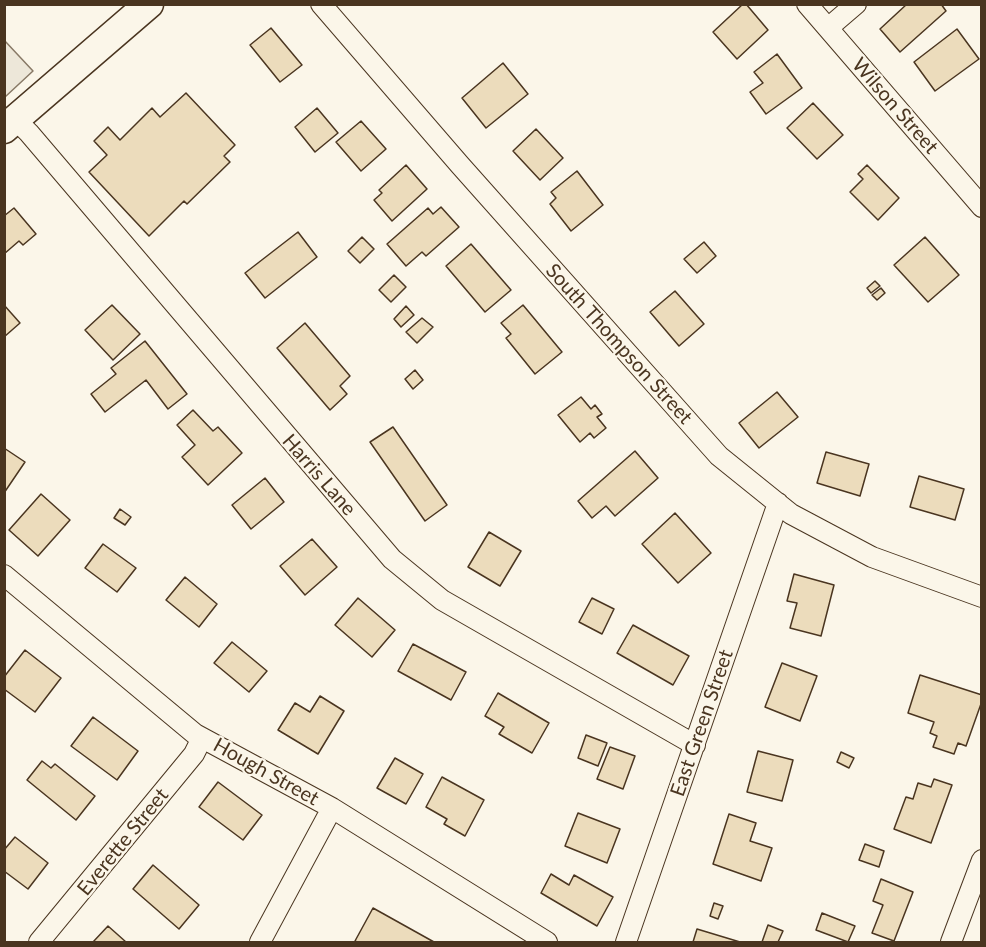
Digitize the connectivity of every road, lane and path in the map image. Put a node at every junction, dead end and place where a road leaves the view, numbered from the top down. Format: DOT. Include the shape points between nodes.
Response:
graph roads {
  1 [pos="149,4"];
  2 [pos="321,4"];
  3 [pos="807,4"];
  4 [pos="856,4"];
  5 [pos="828,28"];
  6 [pos="8,123"];
  7 [pos="981,207"];
  8 [pos="778,503"];
  9 [pos="4,575"];
  10 [pos="981,597"];
  11 [pos="202,738"];
  12 [pos="695,745"];
  13 [pos="332,808"];
  14 [pos="981,860"];
  15 [pos="39,942"];
  16 [pos="260,942"];
  17 [pos="547,942"];
  18 [pos="626,942"];
  19 [pos="951,942"];
  1 -- 6 [label="main road"];
  2 -- 8 [label="street, South Thompson Street" via="719,456"];
  3 -- 5 [label="street, Wilson Street"];
  4 -- 5 [label="street"];
  5 -- 7 [label="street, Wilson Street"];
  6 -- 12 [label="street, Harris Lane" via="392,559 442,600"];
  8 -- 10 [label="street, South Thompson Street" via="791,514 872,557"];
  8 -- 12 [label="street, East Green Street"];
  9 -- 11 [label="street, Hough Street"];
  11 -- 13 [label="street, Hough Street"];
  11 -- 15 [label="street, Everette Street" via="186,763"];
  12 -- 18 [label="street, East Green Street"];
  13 -- 16 [label="street"];
  13 -- 17 [label="street, Hough Street"];
  14 -- 19 [label="street"];
}
